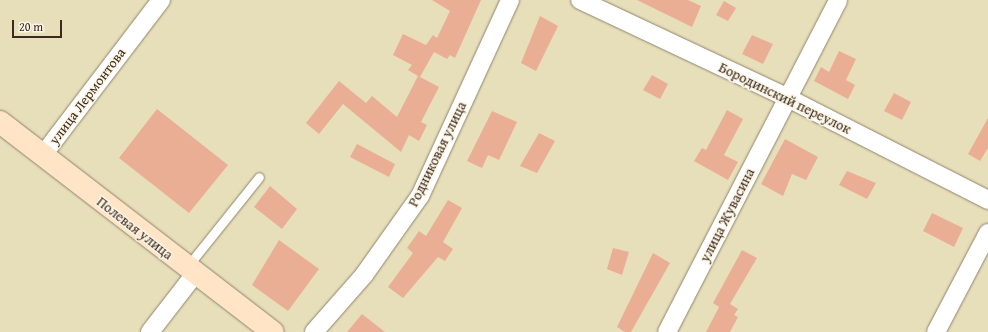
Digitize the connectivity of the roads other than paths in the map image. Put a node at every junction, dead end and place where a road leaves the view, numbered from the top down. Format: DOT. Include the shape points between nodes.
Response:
graph roads {
  1 [pos="161,0"];
  2 [pos="510,0"];
  3 [pos="580,0"];
  4 [pos="838,0"];
  5 [pos="788,98"];
  6 [pos="0,122"];
  7 [pos="43,155"];
  8 [pos="259,177"];
  9 [pos="988,200"];
  10 [pos="988,233"];
  11 [pos="190,271"];
  12 [pos="150,332"];
  13 [pos="273,332"];
  14 [pos="314,332"];
  15 [pos="667,332"];
  16 [pos="936,332"];
  1 -- 7 [label="street, улица Лермонтова"];
  2 -- 14 [label="street, Родниковая улица" via="420,196 364,275"];
  3 -- 5 [label="street, Бородинский переулок"];
  4 -- 5 [label="street, улица Жувасина"];
  5 -- 9 [label="street, Бородинский переулок"];
  5 -- 15 [label="street, улица Жувасина"];
  6 -- 7 [label="street, Полевая улица"];
  7 -- 11 [label="street, Полевая улица"];
  8 -- 11 [label="lane"];
  10 -- 16 [label="street"];
  11 -- 12 [label="street"];
  11 -- 13 [label="street, Полевая улица"];
}
